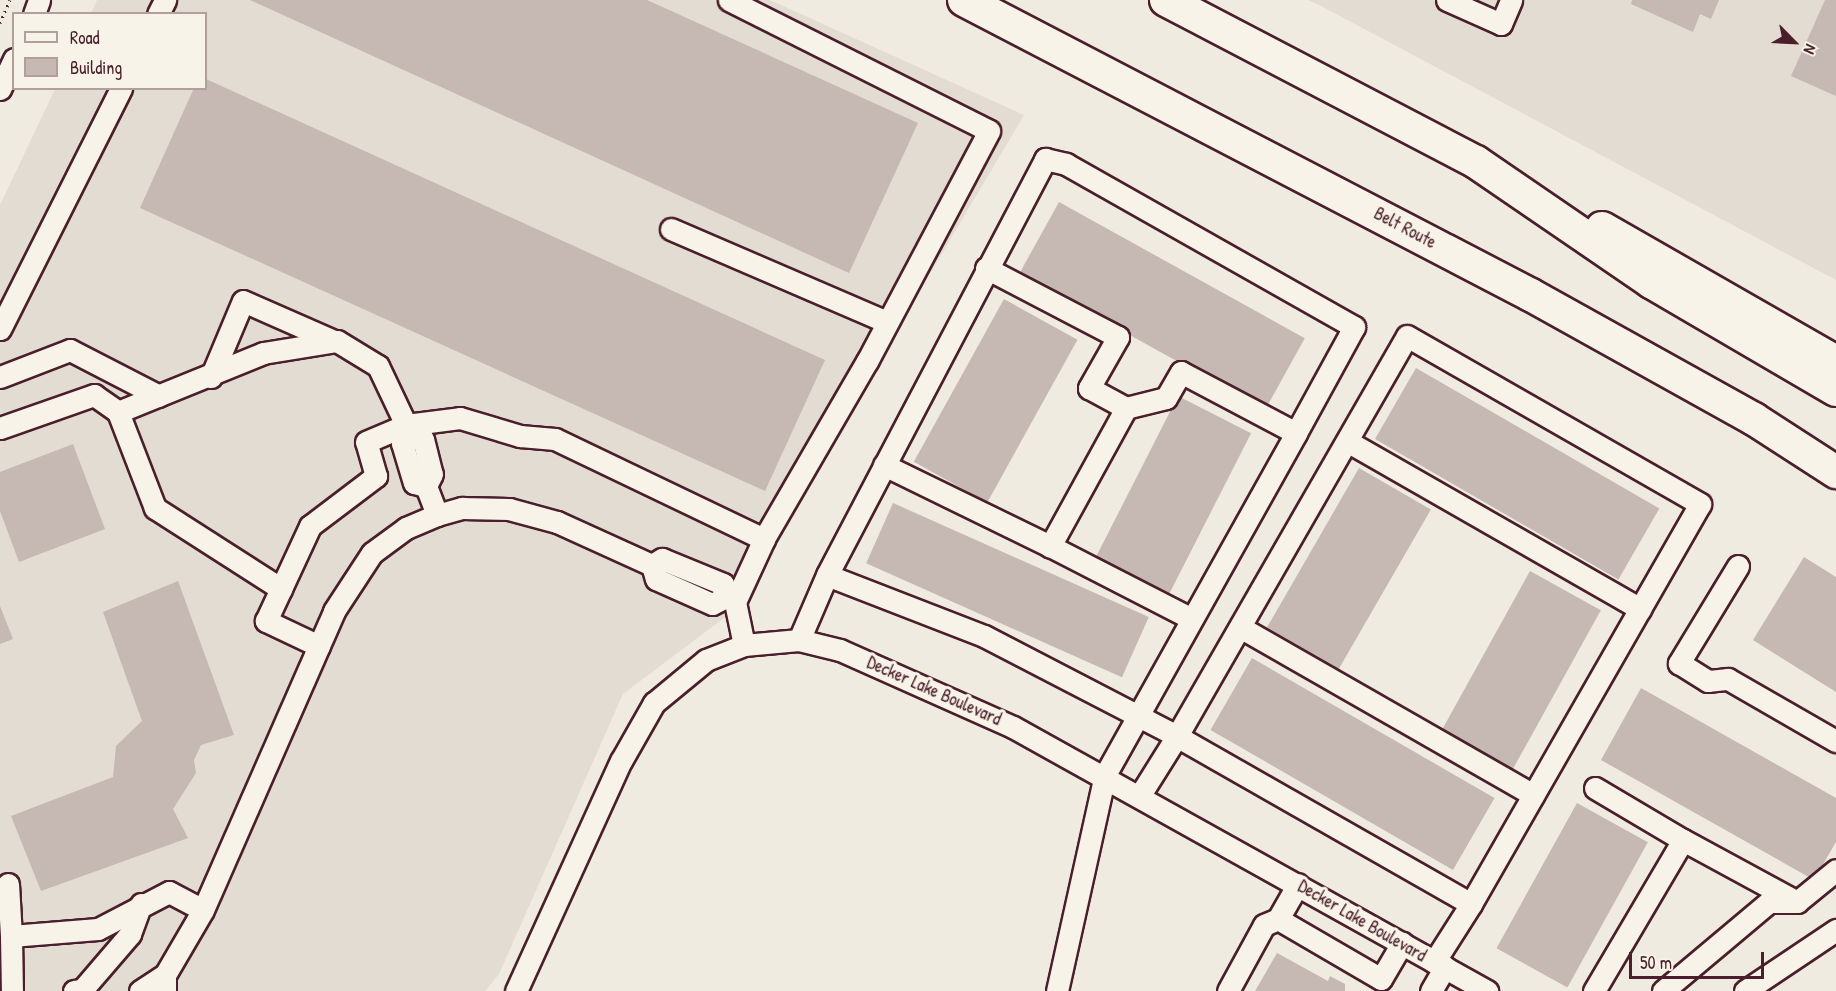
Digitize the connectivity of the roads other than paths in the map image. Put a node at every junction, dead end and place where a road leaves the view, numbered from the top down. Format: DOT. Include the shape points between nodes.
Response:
graph roads {
  1 [pos="729,0"];
  2 [pos="964,0"];
  3 [pos="1166,0"];
  4 [pos="1447,0"];
  5 [pos="1511,0"];
  6 [pos="12,63"];
  7 [pos="0,89"];
  8 [pos="120,90"];
  9 [pos="1476,162"];
  10 [pos="671,229"];
  11 [pos="986,268"];
  12 [pos="887,322"];
  13 [pos="0,329"];
  14 [pos="334,341"];
  15 [pos="91,359"];
  16 [pos="1836,362"];
  17 [pos="0,377"];
  18 [pos="211,377"];
  19 [pos="1836,390"];
  20 [pos="94,394"];
  21 [pos="159,396"];
  22 [pos="1126,408"];
  23 [pos="118,412"];
  24 [pos="0,428"];
  25 [pos="408,431"];
  26 [pos="1296,433"];
  27 [pos="1347,441"];
  28 [pos="884,465"];
  29 [pos="1836,472"];
  30 [pos="437,515"];
  31 [pos="764,539"];
  32 [pos="1050,546"];
  33 [pos="1738,566"];
  34 [pos="827,575"];
  35 [pos="281,589"];
  36 [pos="730,600"];
  37 [pos="1640,609"];
  38 [pos="1190,618"];
  39 [pos="1240,627"];
  40 [pos="799,640"];
  41 [pos="744,645"];
  42 [pos="319,646"];
  43 [pos="1140,713"];
  44 [pos="1177,736"];
  45 [pos="1836,741"];
  46 [pos="1105,774"];
  47 [pos="1594,788"];
  48 [pos="1140,795"];
  49 [pos="1533,795"];
  50 [pos="1683,840"];
  51 [pos="1836,870"];
  52 [pos="8,884"];
  53 [pos="1298,884"];
  54 [pos="1797,902"];
  55 [pos="141,904"];
  56 [pos="1471,904"];
  57 [pos="203,910"];
  58 [pos="1278,919"];
  59 [pos="1836,930"];
  60 [pos="11,936"];
  61 [pos="1402,943"];
  62 [pos="1440,964"];
  63 [pos="165,983"];
  64 [pos="1597,990"];
  65 [pos="12,991"];
  66 [pos="74,991"];
  67 [pos="140,991"];
  68 [pos="516,991"];
  69 [pos="1057,991"];
  70 [pos="1228,991"];
  71 [pos="1431,991"];
  72 [pos="1486,991"];
  73 [pos="1663,991"];
  74 [pos="1745,991"];
  1 -- 12 [label="street" via="989,131"];
  2 -- 29 [label="highway, Belt Route" via="1531,295 1754,419"];
  3 -- 9 [label="highway"];
  4 -- 5 [label="street" via="1501,24"];
  6 -- 7 [label="street"];
  8 -- 13 [label="street"];
  9 -- 16 [label="highway" via="1688,273"];
  9 -- 19 [label="highway" via="1651,282"];
  10 -- 12 [label="street"];
  11 -- 22 [label="street" via="1118,337 1089,388"];
  11 -- 26 [label="street" via="1045,159 1066,164 1354,327"];
  11 -- 28 [label="street"];
  12 -- 31 [label="street"];
  14 -- 18 [label="street" via="263,353"];
  14 -- 18 [label="street" via="243,301"];
  14 -- 25 [label="street" via="378,366"];
  15 -- 17 [label="street" via="70,350"];
  15 -- 20 [label="street"];
  15 -- 21 [label="street"];
  18 -- 21 [label="street"];
  20 -- 23 [label="street"];
  20 -- 24 [label="street"];
  21 -- 23 [label="street"];
  22 -- 26 [label="street" via="1166,398 1181,372"];
  22 -- 32 [label="street"];
  23 -- 35 [label="street" via="155,508"];
  25 -- 30 [label="street" via="423,439 432,474 426,486"];
  25 -- 31 [label="street" via="460,418 520,436 555,439"];
  25 -- 35 [label="street" via="366,442 376,476 310,526"];
  26 -- 38 [label="street"];
  27 -- 37 [label="street"];
  27 -- 37 [label="street" via="1407,336 1700,504"];
  27 -- 39 [label="street"];
  28 -- 32 [label="street"];
  28 -- 34 [label="street"];
  30 -- 36 [label="street" via="462,508 532,512 652,565 656,579 683,592 712,604"];
  30 -- 42 [label="street" via="406,528 372,553 351,580"];
  31 -- 36 [label="street"];
  32 -- 38 [label="street"];
  33 -- 45 [label="street" via="1679,663 1708,681 1728,679"];
  34 -- 40 [label="street"];
  34 -- 43 [label="street" via="984,636"];
  35 -- 42 [label="street" via="266,621"];
  36 -- 41 [label="street"];
  37 -- 49 [label="street"];
  38 -- 43 [label="street"];
  39 -- 44 [label="street"];
  39 -- 49 [label="street"];
  40 -- 41 [label="street, Decker Lake Boulevard"];
  40 -- 46 [label="street, Decker Lake Boulevard" via="886,669"];
  41 -- 68 [label="street, Decker Lake Boulevard" via="706,660 654,703 621,761"];
  42 -- 57 [label="street"];
  43 -- 44 [label="street"];
  43 -- 46 [label="street"];
  44 -- 48 [label="street"];
  44 -- 56 [label="street"];
  46 -- 48 [label="street, Decker Lake Boulevard"];
  46 -- 69 [label="street"];
  47 -- 50 [label="street"];
  48 -- 53 [label="street, Decker Lake Boulevard"];
  49 -- 56 [label="street"];
  50 -- 54 [label="street"];
  50 -- 64 [label="street"];
  51 -- 54 [label="street"];
  52 -- 60 [label="street"];
  53 -- 58 [label="street"];
  53 -- 61 [label="street, Decker Lake Boulevard"];
  54 -- 73 [label="street" via="1769,902"];
  55 -- 57 [label="street" via="169,892"];
  55 -- 60 [label="street" via="98,929"];
  55 -- 66 [label="street" via="130,934 82,990"];
  56 -- 62 [label="street"];
  57 -- 63 [label="street"];
  58 -- 61 [label="street" via="1381,979"];
  58 -- 70 [label="street" via="1264,925"];
  59 -- 74 [label="street"];
  60 -- 65 [label="street"];
  61 -- 62 [label="street, Decker Lake Boulevard"];
  62 -- 71 [label="street"];
  62 -- 72 [label="street, Decker Lake Boulevard"];
  63 -- 67 [label="street"];
}
